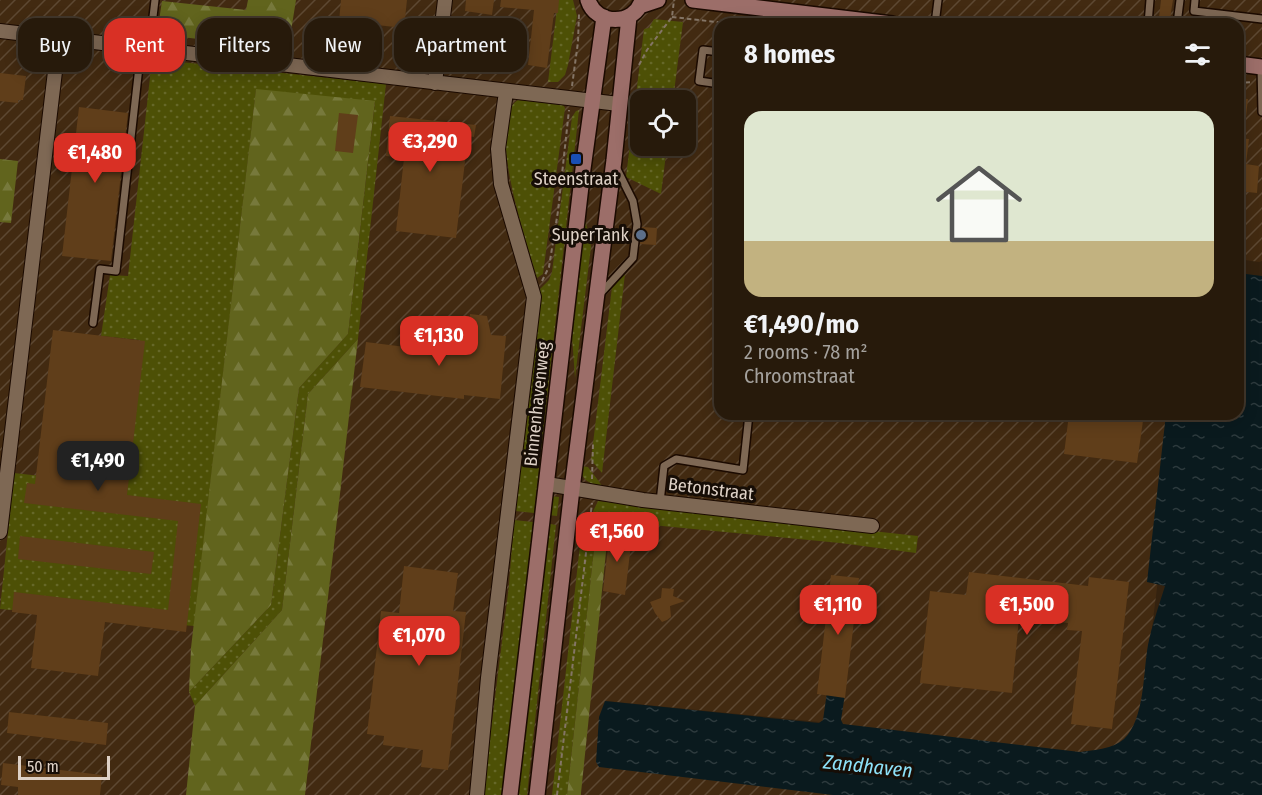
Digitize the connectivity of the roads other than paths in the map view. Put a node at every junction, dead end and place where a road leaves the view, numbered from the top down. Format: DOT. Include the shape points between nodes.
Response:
graph roads {
  1 [pos="155,0"];
  2 [pos="445,0"];
  3 [pos="658,0"];
  4 [pos="693,0"];
  5 [pos="938,0"];
  6 [pos="1150,0"];
  7 [pos="1180,0"];
  8 [pos="1195,0"];
  9 [pos="641,3"];
  10 [pos="583,4"];
  11 [pos="604,17"];
  12 [pos="629,17"];
  13 [pos="151,18"];
  14 [pos="842,18"];
  15 [pos="936,18"];
  16 [pos="1148,18"];
  17 [pos="1178,18"];
  18 [pos="1262,19"];
  19 [pos="0,31"];
  20 [pos="18,33"];
  21 [pos="714,51"];
  22 [pos="185,54"];
  23 [pos="1244,66"];
  24 [pos="55,72"];
  25 [pos="142,72"];
  26 [pos="1261,72"];
  27 [pos="435,83"];
  28 [pos="714,83"];
  29 [pos="506,92"];
  30 [pos="591,101"];
  31 [pos="619,104"];
  32 [pos="1262,112"];
  33 [pos="614,160"];
  34 [pos="595,300"];
  35 [pos="93,322"];
  36 [pos="748,420"];
  37 [pos="547,484"];
  38 [pos="572,489"];
  39 [pos="660,502"];
  40 [pos="872,526"];
  41 [pos="0,532"];
  42 [pos="477,795"];
  43 [pos="510,795"];
  44 [pos="537,795"];
  1 -- 13 [label="lane"];
  2 -- 27 [label="street"];
  3 -- 9 [label="main road"];
  4 -- 14 [label="main road"];
  5 -- 15 [label="lane"];
  6 -- 16 [label="lane"];
  7 -- 17 [label="lane"];
  8 -- 18 [label="lane" via="1194,11"];
  9 -- 12 [label="main road"];
  10 -- 11 [label="main road"];
  11 -- 12 [label="main road"];
  11 -- 30 [label="main road, Binnenhavenweg"];
  12 -- 31 [label="main road"];
  19 -- 20 [label="street"];
  21 -- 28 [label="lane" via="703,50 699,81"];
  22 -- 27 [label="street"];
  23 -- 26 [label="main road"];
  24 -- 41 [label="street"];
  25 -- 35 [label="lane" via="116,271 100,269"];
  26 -- 32 [label="lane"];
  27 -- 29 [label="street"];
  29 -- 30 [label="street"];
  29 -- 42 [label="street, Binnenhavenweg" via="498,149 501,184 534,297"];
  30 -- 31 [label="street"];
  30 -- 37 [label="main road, Binnenhavenweg"];
  31 -- 33 [label="main road"];
  33 -- 34 [label="main road"];
  33 -- 34 [label="lane" via="633,201 637,224 633,258"];
  34 -- 38 [label="main road"];
  36 -- 39 [label="lane" via="743,470 676,459 664,466"];
  37 -- 38 [label="street, Betonstraat"];
  37 -- 43 [label="main road, Binnenhavenweg"];
  38 -- 39 [label="street, Betonstraat"];
  38 -- 44 [label="main road"];
  39 -- 40 [label="street, Betonstraat"];
}
